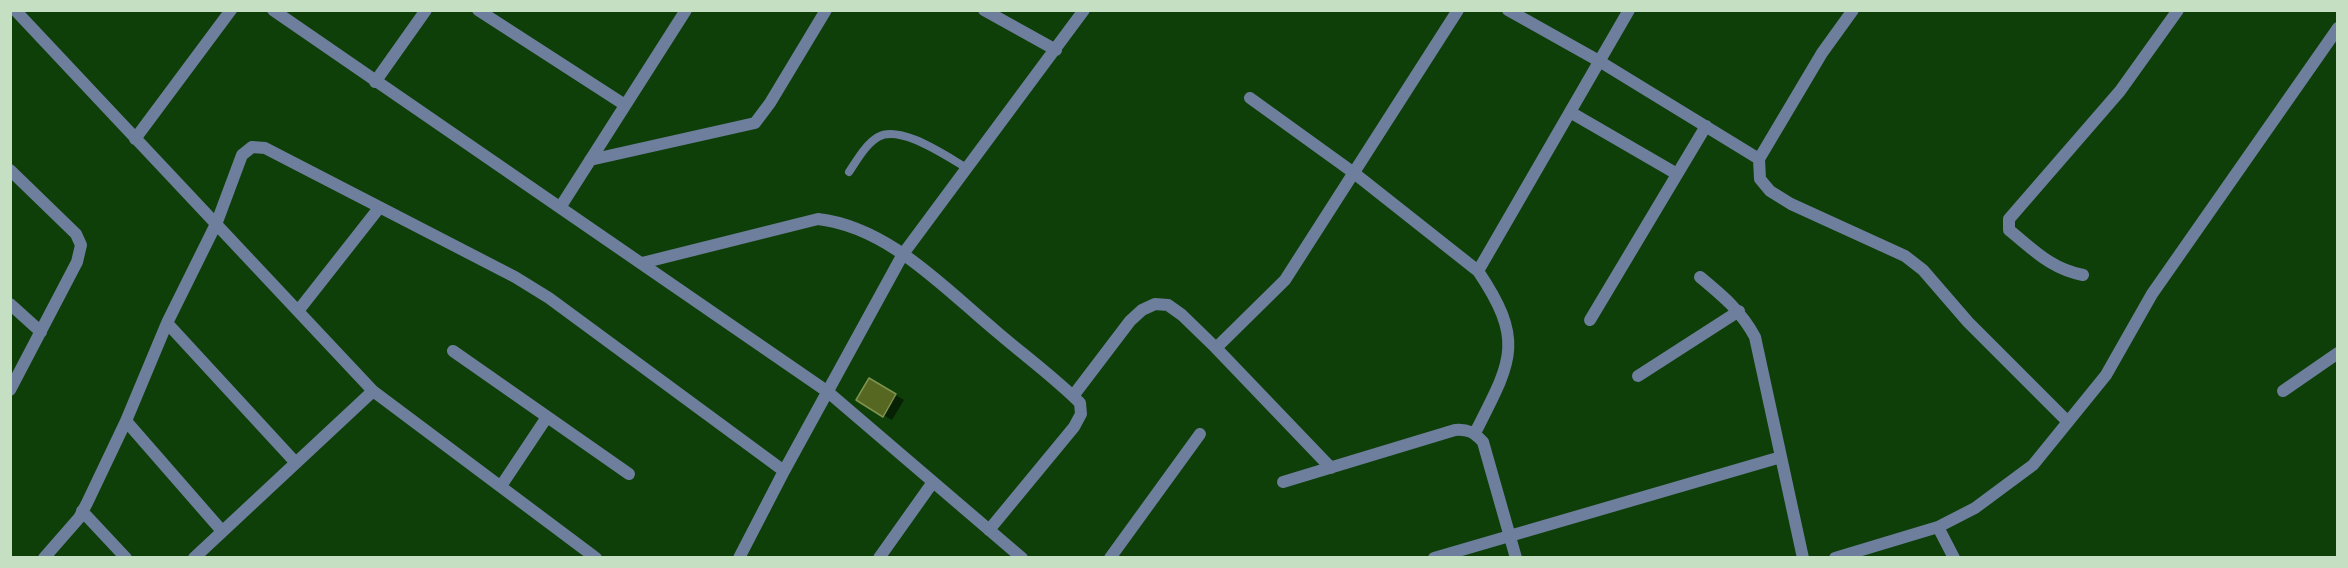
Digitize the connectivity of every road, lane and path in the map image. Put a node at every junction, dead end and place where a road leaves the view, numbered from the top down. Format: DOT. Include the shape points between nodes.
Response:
graph roads {
  1 [pos="15,10"];
  2 [pos="231,10"];
  3 [pos="273,10"];
  4 [pos="426,10"];
  5 [pos="478,10"];
  6 [pos="686,10"];
  7 [pos="825,10"];
  8 [pos="984,10"];
  9 [pos="1084,10"];
  10 [pos="1458,10"];
  11 [pos="1508,10"];
  12 [pos="1629,10"];
  13 [pos="1852,10"];
  14 [pos="2178,10"];
  15 [pos="2337,28"];
  16 [pos="1056,50"];
  17 [pos="1599,61"];
  18 [pos="375,82"];
  19 [pos="1250,98"];
  20 [pos="625,105"];
  21 [pos="1570,112"];
  22 [pos="1706,126"];
  23 [pos="135,139"];
  24 [pos="1759,159"];
  25 [pos="590,160"];
  26 [pos="967,168"];
  27 [pos="10,170"];
  28 [pos="849,172"];
  29 [pos="1354,173"];
  30 [pos="1677,174"];
  31 [pos="561,206"];
  32 [pos="380,208"];
  33 [pos="217,222"];
  34 [pos="903,254"];
  35 [pos="642,262"];
  36 [pos="1478,271"];
  37 [pos="2083,275"];
  38 [pos="1700,277"];
  39 [pos="10,304"];
  40 [pos="298,311"];
  41 [pos="1739,311"];
  42 [pos="1590,320"];
  43 [pos="167,323"];
  44 [pos="41,333"];
  45 [pos="1216,348"];
  46 [pos="453,351"];
  47 [pos="2337,353"];
  48 [pos="1638,376"];
  49 [pos="10,390"];
  50 [pos="374,391"];
  51 [pos="2283,391"];
  52 [pos="828,392"];
  53 [pos="1073,396"];
  54 [pos="547,417"];
  55 [pos="126,421"];
  56 [pos="2068,422"];
  57 [pos="1475,433"];
  58 [pos="1200,434"];
  59 [pos="1781,457"];
  60 [pos="296,463"];
  61 [pos="1331,468"];
  62 [pos="784,471"];
  63 [pos="629,474"];
  64 [pos="933,482"];
  65 [pos="1283,482"];
  66 [pos="501,486"];
  67 [pos="82,511"];
  68 [pos="1938,527"];
  69 [pos="990,530"];
  70 [pos="222,531"];
  71 [pos="1510,537"];
  72 [pos="44,558"];
  73 [pos="126,558"];
  74 [pos="195,558"];
  75 [pos="596,558"];
  76 [pos="739,558"];
  77 [pos="879,558"];
  78 [pos="1022,558"];
  79 [pos="1110,558"];
  80 [pos="1434,558"];
  81 [pos="1516,558"];
  82 [pos="1803,558"];
  83 [pos="1835,558"];
  84 [pos="1954,558"];
  1 -- 23 [label="street"];
  2 -- 23 [label="street"];
  3 -- 18 [label="street"];
  4 -- 18 [label="street"];
  5 -- 20 [label="street"];
  6 -- 20 [label="street"];
  7 -- 25 [label="street" via="755,123"];
  8 -- 16 [label="street"];
  9 -- 16 [label="street"];
  10 -- 29 [label="street"];
  11 -- 17 [label="street"];
  12 -- 17 [label="street"];
  13 -- 24 [label="street"];
  14 -- 37 [label="street" via="2120,91 2009,219 2010,230 2054,266"];
  15 -- 56 [label="street" via="2152,294 2106,375"];
  16 -- 26 [label="street"];
  17 -- 21 [label="street"];
  17 -- 22 [label="street"];
  18 -- 31 [label="street"];
  19 -- 29 [label="street"];
  20 -- 25 [label="street"];
  21 -- 30 [label="street"];
  21 -- 36 [label="street"];
  22 -- 24 [label="street"];
  22 -- 30 [label="street"];
  23 -- 33 [label="street"];
  24 -- 56 [label="street" via="1760,179 1770,191 1905,256 1923,270"];
  25 -- 31 [label="street"];
  26 -- 28 [label="lane" via="899,134 880,136 865,148"];
  26 -- 34 [label="street"];
  27 -- 44 [label="street" via="76,234 81,245"];
  29 -- 36 [label="street"];
  29 -- 45 [label="street" via="1285,280"];
  30 -- 42 [label="street"];
  31 -- 35 [label="street"];
  32 -- 33 [label="street" via="265,148 252,147 242,155"];
  32 -- 40 [label="street"];
  32 -- 62 [label="street" via="549,298"];
  33 -- 40 [label="street"];
  33 -- 43 [label="street"];
  34 -- 35 [label="street" via="859,230 818,219"];
  34 -- 52 [label="street"];
  34 -- 53 [label="street"];
  35 -- 52 [label="street"];
  36 -- 57 [label="street" via="1506,320 1509,341 1506,366"];
  38 -- 41 [label="street"];
  39 -- 44 [label="street"];
  40 -- 50 [label="street"];
  41 -- 48 [label="street"];
  41 -- 59 [label="street" via="1755,337"];
  43 -- 55 [label="street"];
  43 -- 60 [label="street"];
  44 -- 49 [label="street"];
  45 -- 53 [label="street" via="1182,315 1168,305 1155,304 1130,321"];
  45 -- 61 [label="street"];
  46 -- 54 [label="street"];
  47 -- 51 [label="street"];
  50 -- 60 [label="street"];
  50 -- 66 [label="street"];
  52 -- 62 [label="street"];
  52 -- 64 [label="street"];
  53 -- 69 [label="street" via="1080,403 1081,414 1074,427"];
  54 -- 63 [label="street"];
  54 -- 66 [label="street"];
  55 -- 67 [label="street"];
  55 -- 70 [label="street"];
  56 -- 68 [label="street" via="2033,465 1975,508"];
  57 -- 61 [label="street" via="1455,430"];
  57 -- 71 [label="street" via="1483,442"];
  58 -- 79 [label="street"];
  59 -- 71 [label="street"];
  59 -- 82 [label="street"];
  60 -- 70 [label="street"];
  61 -- 65 [label="street"];
  62 -- 76 [label="street"];
  64 -- 69 [label="street"];
  64 -- 77 [label="street"];
  66 -- 75 [label="street"];
  67 -- 72 [label="street"];
  67 -- 73 [label="street"];
  68 -- 83 [label="street"];
  68 -- 84 [label="street"];
  69 -- 78 [label="street"];
  70 -- 74 [label="street"];
  71 -- 80 [label="street"];
  71 -- 81 [label="street"];
}
